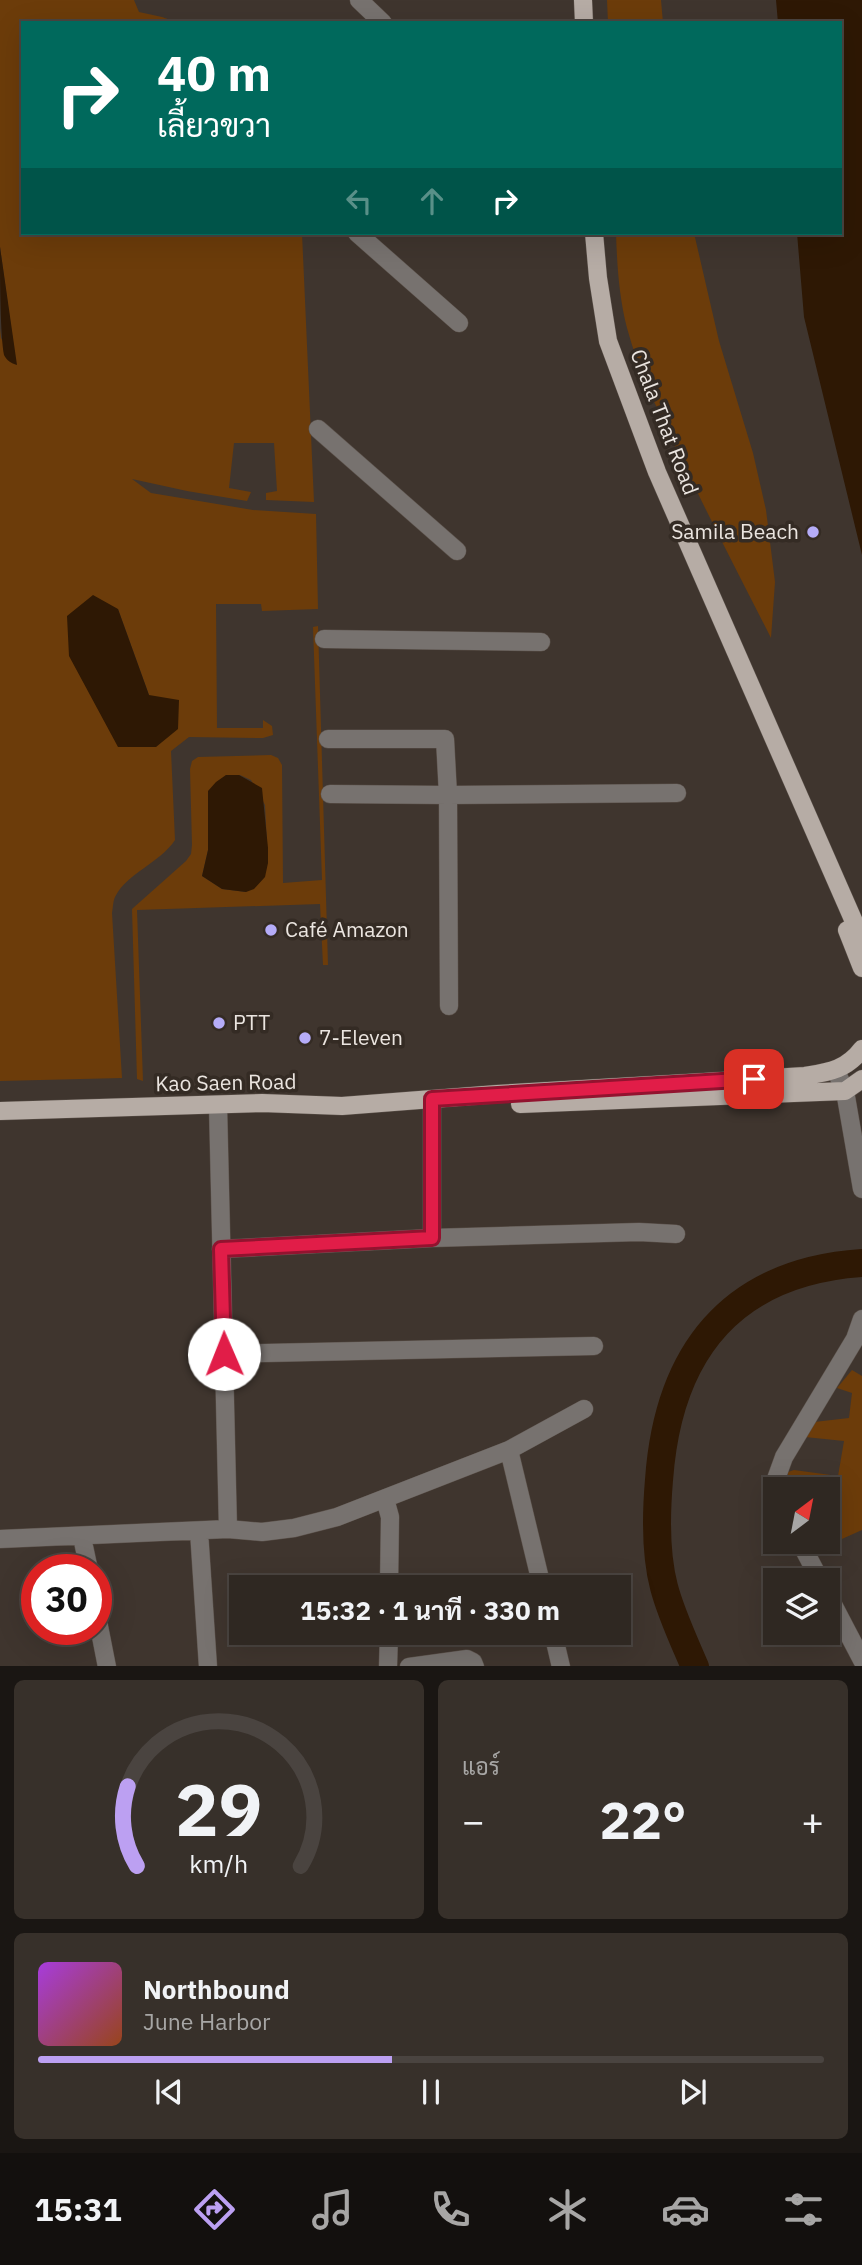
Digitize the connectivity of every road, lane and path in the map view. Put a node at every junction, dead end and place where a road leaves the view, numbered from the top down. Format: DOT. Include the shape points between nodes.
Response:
graph roads {
  1 [pos="359,0"];
  2 [pos="583,0"];
  3 [pos="381,21"];
  4 [pos="584,21"];
  5 [pos="359,235"];
  6 [pos="594,235"];
  7 [pos="459,323"];
  8 [pos="318,429"];
  9 [pos="457,551"];
  10 [pos="324,639"];
  11 [pos="541,642"];
  12 [pos="754,696"];
  13 [pos="328,738"];
  14 [pos="330,793"];
  15 [pos="677,793"];
  16 [pos="448,795"];
  17 [pos="862,940"];
  18 [pos="862,968"];
  19 [pos="449,1006"];
  20 [pos="862,1049"];
  21 [pos="836,1071"];
  22 [pos="862,1079"];
  23 [pos="845,1091"];
  24 [pos="452,1097"];
  25 [pos="432,1099"];
  26 [pos="218,1105"];
  27 [pos="0,1111"];
  28 [pos="862,1189"];
  29 [pos="677,1234"];
  30 [pos="432,1238"];
  31 [pos="221,1249"];
  32 [pos="862,1319"];
  33 [pos="594,1346"];
  34 [pos="224,1354"];
  35 [pos="583,1409"];
  36 [pos="509,1450"];
  37 [pos="777,1477"];
  38 [pos="385,1499"];
  39 [pos="228,1529"];
  40 [pos="200,1531"];
  41 [pos="82,1537"];
  42 [pos="0,1539"];
  43 [pos="86,1554"];
  44 [pos="389,1575"];
  45 [pos="539,1575"];
  46 [pos="840,1618"];
  47 [pos="103,1645"];
  48 [pos="389,1645"];
  49 [pos="556,1645"];
  50 [pos="862,1660"];
  51 [pos="107,1666"];
  52 [pos="208,1666"];
  53 [pos="388,1666"];
  54 [pos="416,1666"];
  55 [pos="475,1666"];
  56 [pos="561,1666"];
  1 -- 3 [label="street"];
  2 -- 4 [label="main road"];
  5 -- 7 [label="street"];
  6 -- 12 [label="main road, Chala That Road" via="608,341 657,472"];
  8 -- 9 [label="street"];
  10 -- 11 [label="street"];
  12 -- 17 [label="main road, Chala That Road"];
  12 -- 18 [label="main road, Chala That Road"];
  13 -- 16 [label="street" via="445,739"];
  14 -- 16 [label="street"];
  15 -- 16 [label="street"];
  16 -- 19 [label="street"];
  20 -- 21 [label="main road"];
  21 -- 23 [label="street"];
  21 -- 24 [label="main road, Kao Saen Road"];
  22 -- 23 [label="main road"];
  23 -- 24 [label="main road, Kao Saen Road" via="495,1105"];
  23 -- 28 [label="street"];
  24 -- 25 [label="main road, Kao Saen Road"];
  25 -- 26 [label="main road, Kao Saen Road" via="342,1106"];
  25 -- 30 [label="street"];
  26 -- 27 [label="main road, Kao Saen Road"];
  26 -- 31 [label="street"];
  29 -- 30 [label="street"];
  30 -- 31 [label="street"];
  31 -- 34 [label="street"];
  32 -- 37 [label="street"];
  33 -- 34 [label="street"];
  34 -- 39 [label="street"];
  35 -- 36 [label="street"];
  36 -- 38 [label="street"];
  36 -- 45 [label="street"];
  38 -- 39 [label="street" via="294,1528 262,1532"];
  38 -- 44 [label="street" via="390,1517"];
  39 -- 40 [label="street"];
  40 -- 41 [label="street"];
  40 -- 52 [label="street"];
  41 -- 42 [label="street"];
  41 -- 43 [label="street"];
  46 -- 50 [label="street"];
  47 -- 51 [label="street"];
  48 -- 53 [label="street"];
  49 -- 56 [label="street"];
  54 -- 55 [label="street" via="467,1659"];
}
